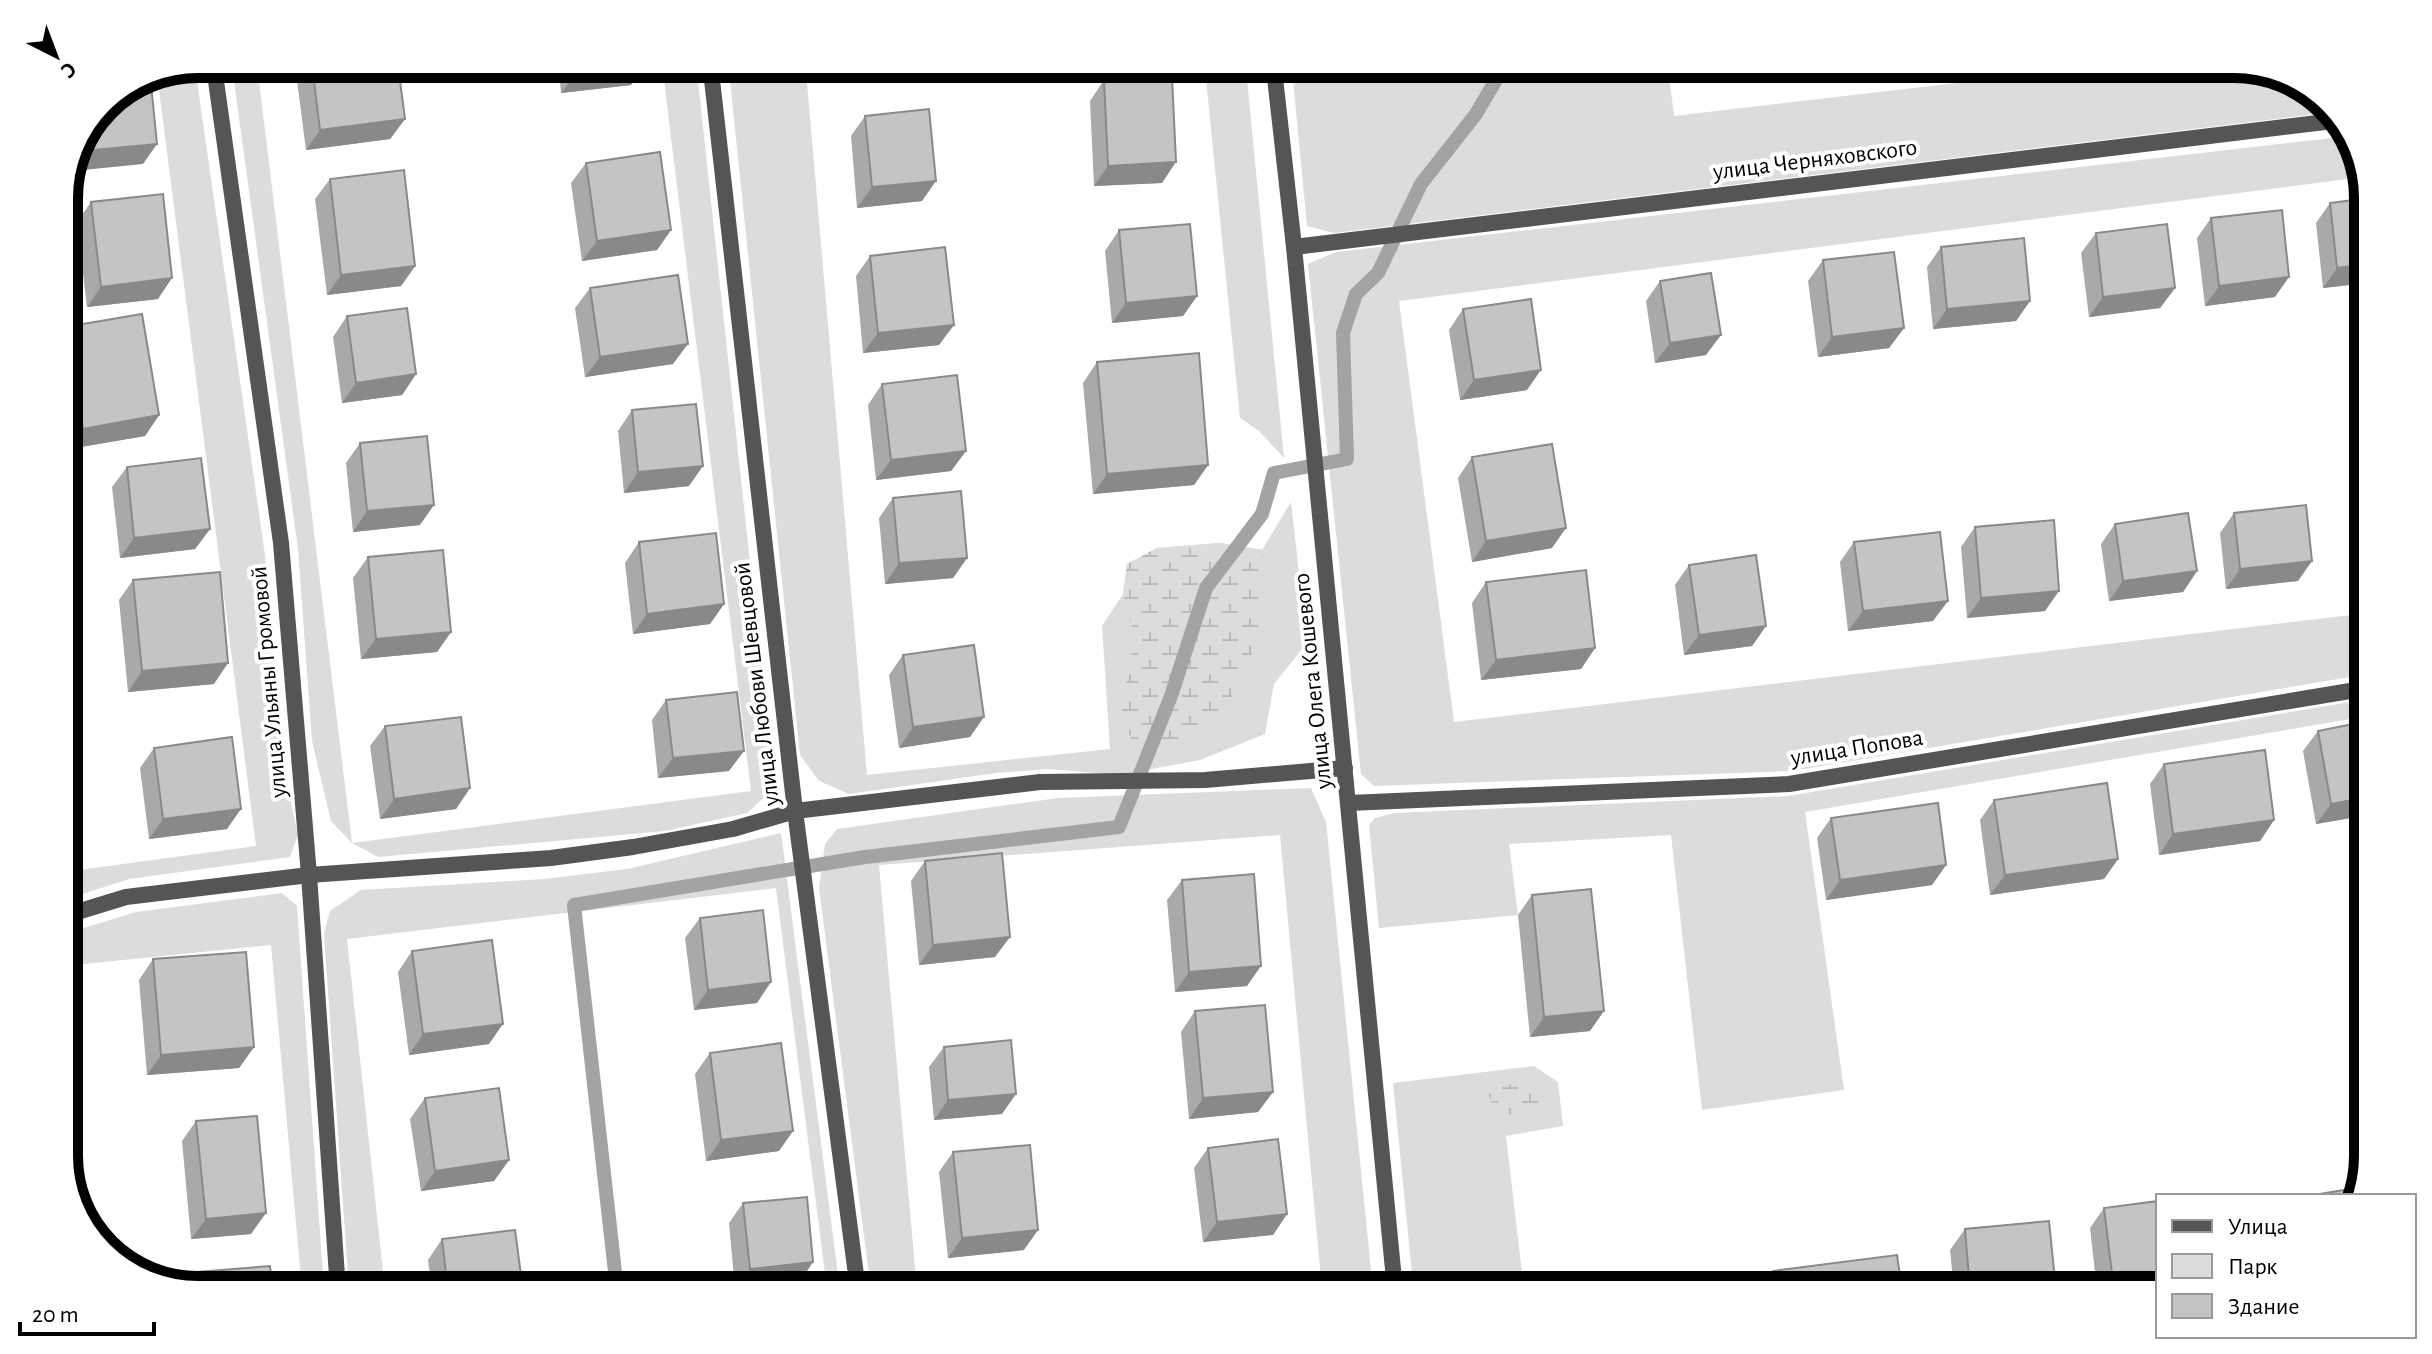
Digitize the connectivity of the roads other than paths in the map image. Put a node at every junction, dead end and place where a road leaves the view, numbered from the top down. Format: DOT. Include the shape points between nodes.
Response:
graph roads {
  1 [pos="216,78"];
  2 [pos="712,78"];
  3 [pos="1275,78"];
  4 [pos="2326,122"];
  5 [pos="1294,247"];
  6 [pos="2354,690"];
  7 [pos="1345,768"];
  8 [pos="1349,803"];
  9 [pos="795,811"];
  10 [pos="309,875"];
  11 [pos="78,912"];
  12 [pos="337,1276"];
  13 [pos="856,1276"];
  14 [pos="1394,1276"];
  1 -- 10 [label="street, улица Ульяны Громовой" via="281,543"];
  2 -- 9 [label="street, улица Любови Шевцовой"];
  3 -- 5 [label="street, улица Олега Кошевого"];
  4 -- 5 [label="street, улица Черняховского"];
  5 -- 7 [label="street, улица Олега Кошевого"];
  6 -- 8 [label="street, улица Попова" via="1789,784"];
  7 -- 8 [label="street, улица Олега Кошевого"];
  7 -- 9 [label="street" via="1205,780 1040,782"];
  8 -- 14 [label="street, улица Олега Кошевого"];
  9 -- 10 [label="street" via="733,829 551,858"];
  9 -- 13 [label="street, улица Любови Шевцовой"];
  10 -- 11 [label="street" via="126,897"];
  10 -- 12 [label="street, улица Ульяны Громовой"];
}
